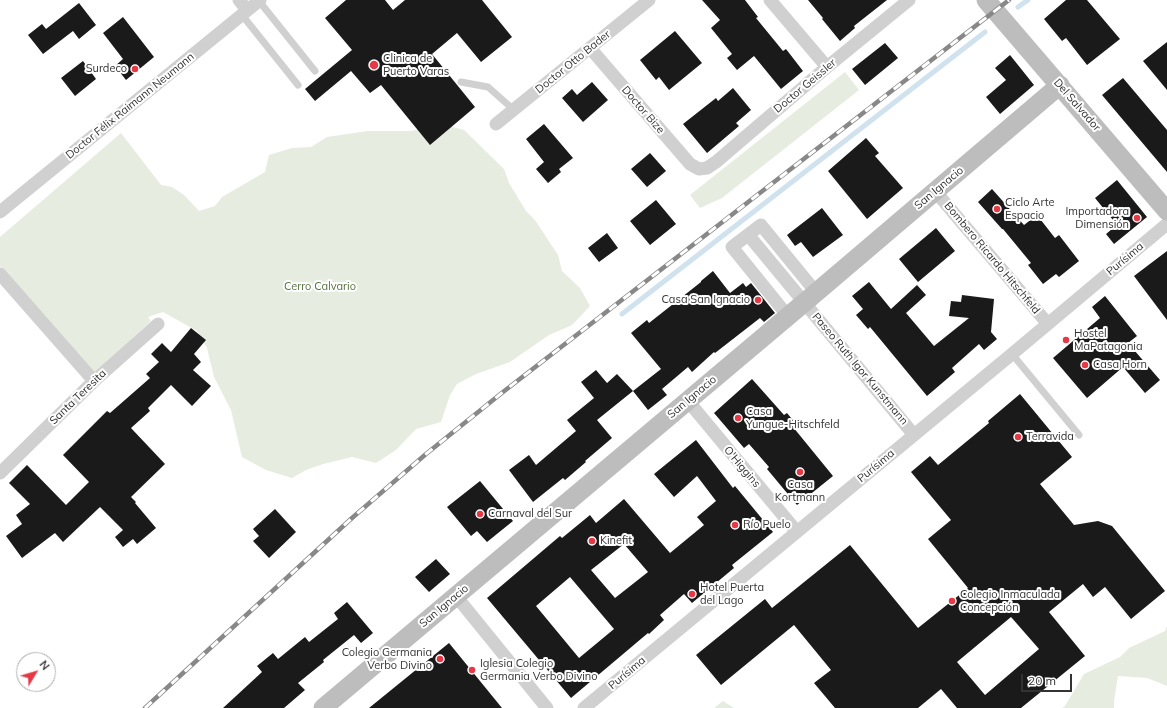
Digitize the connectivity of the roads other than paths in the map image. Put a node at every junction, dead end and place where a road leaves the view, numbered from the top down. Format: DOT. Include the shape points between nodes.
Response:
graph roads {
  1 [pos="239,0"];
  2 [pos="260,0"];
  3 [pos="649,0"];
  4 [pos="770,0"];
  5 [pos="909,0"];
  6 [pos="986,0"];
  7 [pos="245,12"];
  8 [pos="590,48"];
  9 [pos="827,67"];
  10 [pos="315,71"];
  11 [pos="461,82"];
  12 [pos="298,85"];
  13 [pos="1060,85"];
  14 [pos="514,110"];
  15 [pos="496,124"];
  16 [pos="699,169"];
  17 [pos="935,191"];
  18 [pos="1167,211"];
  19 [pos="0,212"];
  20 [pos="1167,224"];
  21 [pos="750,237"];
  22 [pos="0,274"];
  23 [pos="804,302"];
  24 [pos="158,324"];
  25 [pos="1048,324"];
  26 [pos="1012,354"];
  27 [pos="94,381"];
  28 [pos="688,401"];
  29 [pos="914,435"];
  30 [pos="1079,435"];
  31 [pos="0,473"];
  32 [pos="797,532"];
  33 [pos="456,596"];
  34 [pos="323,708"];
  35 [pos="548,708"];
  36 [pos="584,708"];
  1 -- 7 [label="street"];
  2 -- 7 [label="street, Doctor Félix Raimann Neumann"];
  2 -- 10 [label="lane"];
  3 -- 8 [label="street, Doctor Otto Bader"];
  4 -- 9 [label="street"];
  5 -- 9 [label="street, Doctor Geissler"];
  6 -- 13 [label="street, Del Salvador"];
  7 -- 12 [label="lane"];
  7 -- 19 [label="street, Doctor Félix Raimann Neumann"];
  8 -- 14 [label="street, Doctor Otto Bader"];
  8 -- 16 [label="street, Doctor Bize" via="690,164"];
  9 -- 16 [label="street, Doctor Geissler" via="716,162 707,168"];
  11 -- 14 [label="lane" via="488,87"];
  13 -- 17 [label="street, San Ignacio"];
  13 -- 18 [label="street, Del Salvador"];
  14 -- 15 [label="street, Doctor Otto Bader"];
  17 -- 23 [label="street, San Ignacio"];
  17 -- 25 [label="street, Bombero Ricardo Hitschfeld"];
  20 -- 25 [label="street, Purísima"];
  21 -- 23 [label="street, Paseo Ruth Igor Kunstmann"];
  22 -- 27 [label="street"];
  23 -- 23 [label="street" via="787,315 732,247 761,225 815,291"];
  23 -- 28 [label="street, San Ignacio"];
  23 -- 29 [label="street, Paseo Ruth Igor Kunstmann"];
  24 -- 27 [label="street, Santa Teresita"];
  25 -- 26 [label="street, Purísima"];
  26 -- 29 [label="street, Purísima"];
  26 -- 30 [label="lane"];
  27 -- 31 [label="street, Santa Teresita"];
  28 -- 32 [label="street, O'Higgins"];
  28 -- 33 [label="street, San Ignacio"];
  29 -- 32 [label="street, Purísima"];
  32 -- 36 [label="street, Purísima"];
  33 -- 34 [label="street, San Ignacio"];
  33 -- 35 [label="street"];
}
